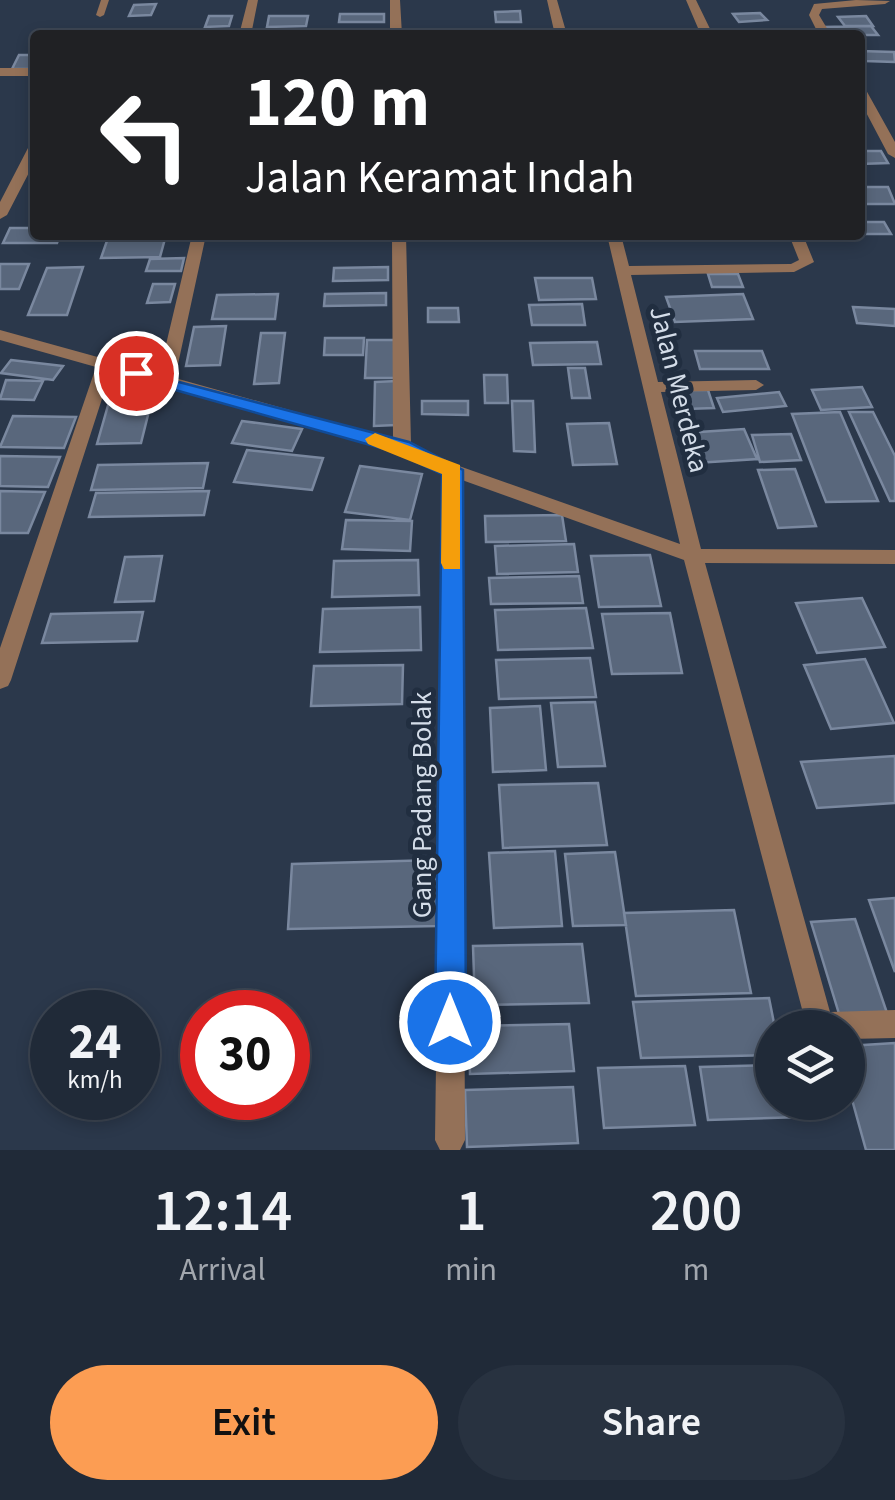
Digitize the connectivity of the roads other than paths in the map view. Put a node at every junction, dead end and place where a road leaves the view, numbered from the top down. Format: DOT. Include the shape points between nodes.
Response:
graph roads {
  1 [pos="105,0"];
  2 [pos="253,0"];
  3 [pos="396,0"];
  4 [pos="552,0"];
  5 [pos="691,0"];
  6 [pos="886,1"];
  7 [pos="100,15"];
  8 [pos="246,30"];
  9 [pos="396,30"];
  10 [pos="560,30"];
  11 [pos="705,30"];
  12 [pos="823,30"];
  13 [pos="0,72"];
  14 [pos="30,72"];
  15 [pos="865,99"];
  16 [pos="895,154"];
  17 [pos="30,158"];
  18 [pos="0,215"];
  19 [pos="198,240"];
  20 [pos="399,240"];
  21 [pos="615,240"];
  22 [pos="798,240"];
  23 [pos="623,271"];
  24 [pos="1,339"];
  25 [pos="105,364"];
  26 [pos="166,381"];
  27 [pos="756,385"];
  28 [pos="650,387"];
  29 [pos="402,447"];
  30 [pos="453,470"];
  31 [pos="693,556"];
  32 [pos="895,557"];
  33 [pos="0,680"];
  34 [pos="816,1010"];
  35 [pos="895,1024"];
  36 [pos="865,1025"];
  37 [pos="450,1140"];
  1 -- 7 [label="lane"];
  2 -- 8 [label="street"];
  3 -- 9 [label="street"];
  4 -- 10 [label="street"];
  5 -- 11 [label="street"];
  6 -- 12 [label="street" via="824,4 814,11"];
  13 -- 14 [label="street"];
  15 -- 16 [label="street"];
  17 -- 18 [label="street"];
  19 -- 26 [label="street"];
  20 -- 29 [label="street"];
  21 -- 23 [label="street, Jalan Merdeka"];
  22 -- 23 [label="street" via="807,262 794,268"];
  23 -- 28 [label="street, Jalan Merdeka"];
  24 -- 25 [label="street"];
  25 -- 26 [label="street"];
  25 -- 33 [label="street"];
  26 -- 29 [label="street"];
  27 -- 28 [label="street"];
  28 -- 31 [label="street, Jalan Merdeka"];
  29 -- 30 [label="street"];
  30 -- 31 [label="street"];
  30 -- 37 [label="street, Gang Padang Bolak"];
  31 -- 32 [label="street"];
  31 -- 34 [label="street, Jalan Merdeka"];
  35 -- 36 [label="street"];
}
